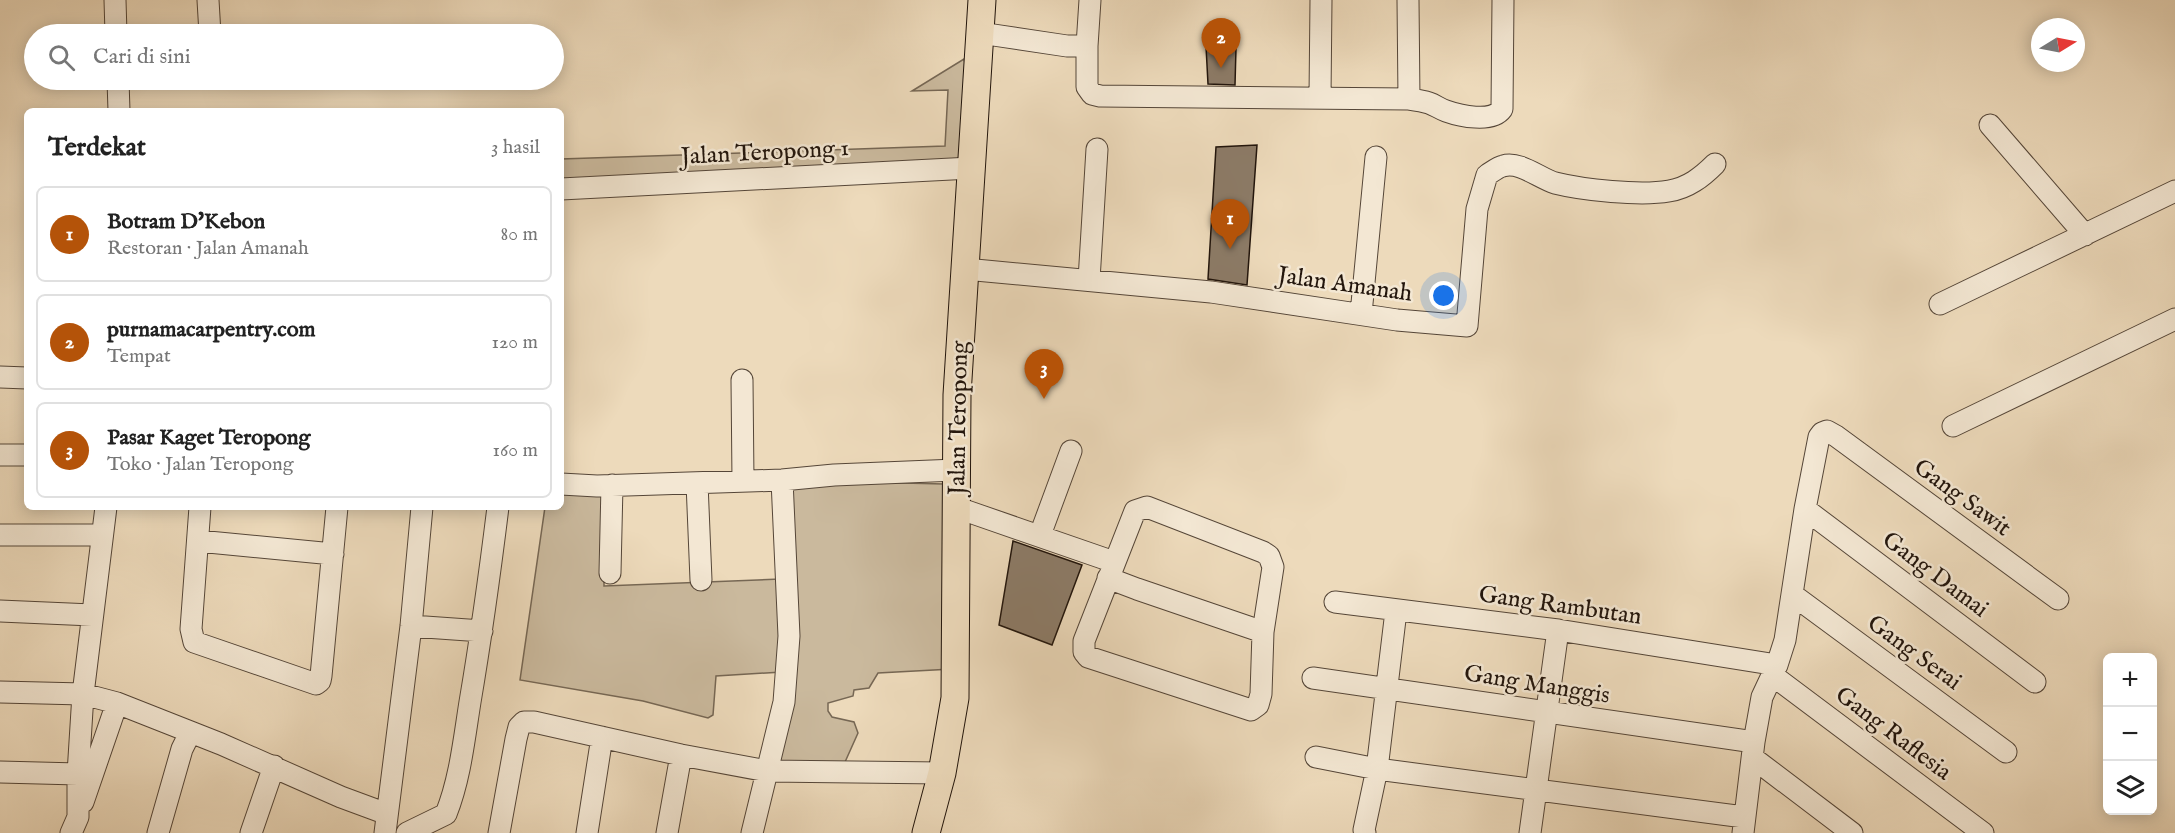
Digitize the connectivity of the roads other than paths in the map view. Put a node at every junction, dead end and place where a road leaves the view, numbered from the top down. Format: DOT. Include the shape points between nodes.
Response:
graph roads {
  1 [pos="115,0"];
  2 [pos="208,0"];
  3 [pos="982,0"];
  4 [pos="1090,0"];
  5 [pos="1321,0"];
  6 [pos="1408,0"];
  7 [pos="1503,0"];
  8 [pos="116,24"];
  9 [pos="209,24"];
  10 [pos="980,33"];
  11 [pos="1087,46"];
  12 [pos="118,90"];
  13 [pos="1320,97"];
  14 [pos="1410,99"];
  15 [pos="119,108"];
  16 [pos="1990,125"];
  17 [pos="1097,149"];
  18 [pos="1376,157"];
  19 [pos="1715,164"];
  20 [pos="971,168"];
  21 [pos="564,189"];
  22 [pos="2175,191"];
  23 [pos="2085,235"];
  24 [pos="965,269"];
  25 [pos="1089,280"];
  26 [pos="1940,304"];
  27 [pos="1361,314"];
  28 [pos="2175,319"];
  29 [pos="0,377"];
  30 [pos="24,378"];
  31 [pos="742,380"];
  32 [pos="1953,426"];
  33 [pos="1071,451"];
  34 [pos="0,455"];
  35 [pos="24,455"];
  36 [pos="956,471"];
  37 [pos="782,480"];
  38 [pos="743,481"];
  39 [pos="698,483"];
  40 [pos="564,484"];
  41 [pos="612,485"];
  42 [pos="958,508"];
  43 [pos="1805,509"];
  44 [pos="106,510"];
  45 [pos="200,510"];
  46 [pos="337,510"];
  47 [pos="422,510"];
  48 [pos="498,510"];
  49 [pos="0,535"];
  50 [pos="102,535"];
  51 [pos="1040,535"];
  52 [pos="198,541"];
  53 [pos="333,554"];
  54 [pos="1111,570"];
  55 [pos="610,573"];
  56 [pos="701,580"];
  57 [pos="1793,595"];
  58 [pos="2058,600"];
  59 [pos="1335,602"];
  60 [pos="1396,610"];
  61 [pos="0,611"];
  62 [pos="92,615"];
  63 [pos="411,626"];
  64 [pos="1558,630"];
  65 [pos="482,631"];
  66 [pos="1263,632"];
  67 [pos="1774,670"];
  68 [pos="1313,678"];
  69 [pos="2035,682"];
  70 [pos="1387,688"];
  71 [pos="0,692"];
  72 [pos="83,694"];
  73 [pos="117,704"];
  74 [pos="1546,712"];
  75 [pos="190,733"];
  76 [pos="602,737"];
  77 [pos="1753,750"];
  78 [pos="2006,752"];
  79 [pos="681,755"];
  80 [pos="1316,757"];
  81 [pos="274,766"];
  82 [pos="1377,770"];
  83 [pos="767,771"];
  84 [pos="0,772"];
  85 [pos="942,773"];
  86 [pos="78,774"];
  87 [pos="1536,790"];
  88 [pos="386,824"];
  89 [pos="75,825"];
  90 [pos="1743,825"];
  91 [pos="158,833"];
  92 [pos="251,833"];
  93 [pos="407,833"];
  94 [pos="499,833"];
  95 [pos="587,833"];
  96 [pos="668,833"];
  97 [pos="752,833"];
  98 [pos="926,833"];
  99 [pos="1365,833"];
  100 [pos="1530,833"];
  101 [pos="1852,833"];
  102 [pos="1983,833"];
  1 -- 8 [label="street"];
  2 -- 9 [label="street"];
  3 -- 10 [label="main road, Jalan Teropong"];
  4 -- 11 [label="street"];
  5 -- 13 [label="street"];
  6 -- 14 [label="street"];
  7 -- 14 [label="street" via="1502,109 1498,114 1458,115"];
  10 -- 11 [label="street"];
  10 -- 20 [label="main road, Jalan Teropong"];
  11 -- 13 [label="street" via="1087,87 1100,96"];
  12 -- 15 [label="street"];
  13 -- 14 [label="street"];
  16 -- 23 [label="street"];
  17 -- 25 [label="street"];
  18 -- 27 [label="street"];
  19 -- 27 [label="street, Jalan Amanah" via="1701,178 1685,186 1669,191 1635,192 1580,188 1553,182 1515,165 1503,166 1487,175 1477,209 1467,326"];
  20 -- 21 [label="street, Jalan Teropong 1"];
  20 -- 24 [label="main road, Jalan Teropong"];
  22 -- 23 [label="street"];
  23 -- 26 [label="street"];
  24 -- 25 [label="street, Jalan Amanah"];
  24 -- 36 [label="main road, Jalan Teropong"];
  25 -- 27 [label="street, Jalan Amanah" via="1211,292"];
  28 -- 32 [label="street"];
  29 -- 30 [label="street"];
  31 -- 38 [label="street"];
  33 -- 51 [label="street"];
  34 -- 35 [label="street"];
  36 -- 37 [label="street"];
  36 -- 42 [label="main road, Jalan Teropong"];
  37 -- 38 [label="street"];
  37 -- 83 [label="street" via="789,636 784,702"];
  38 -- 39 [label="street"];
  39 -- 41 [label="street"];
  39 -- 56 [label="street"];
  40 -- 41 [label="street"];
  41 -- 55 [label="street"];
  42 -- 51 [label="street"];
  42 -- 85 [label="main road, Jalan Teropong" via="955,698"];
  43 -- 57 [label="street"];
  43 -- 58 [label="street, Gang Sawit" via="1819,437 1827,431"];
  43 -- 69 [label="street, Gang Damai"];
  44 -- 50 [label="street"];
  45 -- 52 [label="street"];
  46 -- 53 [label="street"];
  47 -- 63 [label="street"];
  48 -- 65 [label="street"];
  49 -- 50 [label="street"];
  50 -- 62 [label="street"];
  51 -- 54 [label="street"];
  52 -- 53 [label="street"];
  52 -- 53 [label="street" via="191,629 194,642 316,684 321,676"];
  54 -- 66 [label="street"];
  54 -- 66 [label="street" via="1134,511 1147,507 1263,552 1273,567"];
  54 -- 66 [label="street" via="1084,641 1088,657 1251,710 1258,705 1261,694"];
  57 -- 67 [label="street" via="1785,640"];
  57 -- 78 [label="street, Gang Serai"];
  59 -- 60 [label="street, Gang Rambutan"];
  60 -- 64 [label="street, Gang Rambutan"];
  60 -- 70 [label="street"];
  61 -- 62 [label="street"];
  62 -- 72 [label="street"];
  63 -- 65 [label="street"];
  63 -- 88 [label="street"];
  64 -- 67 [label="street, Gang Rambutan"];
  64 -- 74 [label="street"];
  65 -- 93 [label="street" via="452,799 446,814"];
  67 -- 77 [label="street" via="1762,698"];
  67 -- 102 [label="street, Gang Raflesia"];
  68 -- 70 [label="street, Gang Manggis"];
  70 -- 74 [label="street, Gang Manggis"];
  70 -- 82 [label="street"];
  71 -- 72 [label="street"];
  72 -- 73 [label="street"];
  72 -- 86 [label="street"];
  73 -- 75 [label="street"];
  73 -- 89 [label="street"];
  74 -- 77 [label="street, Gang Manggis"];
  74 -- 87 [label="street"];
  75 -- 81 [label="street"];
  75 -- 91 [label="street"];
  76 -- 79 [label="street"];
  76 -- 94 [label="street" via="524,722 516,739"];
  76 -- 95 [label="street"];
  77 -- 90 [label="street"];
  77 -- 101 [label="street"];
  79 -- 83 [label="street"];
  79 -- 96 [label="street"];
  80 -- 82 [label="street"];
  81 -- 88 [label="street" via="341,797"];
  81 -- 92 [label="street"];
  82 -- 87 [label="street"];
  82 -- 99 [label="street"];
  83 -- 85 [label="street"];
  83 -- 97 [label="street"];
  84 -- 86 [label="street"];
  85 -- 98 [label="main road, Jalan Teropong"];
  86 -- 89 [label="street"];
  87 -- 90 [label="street"];
  87 -- 100 [label="street"];
}
